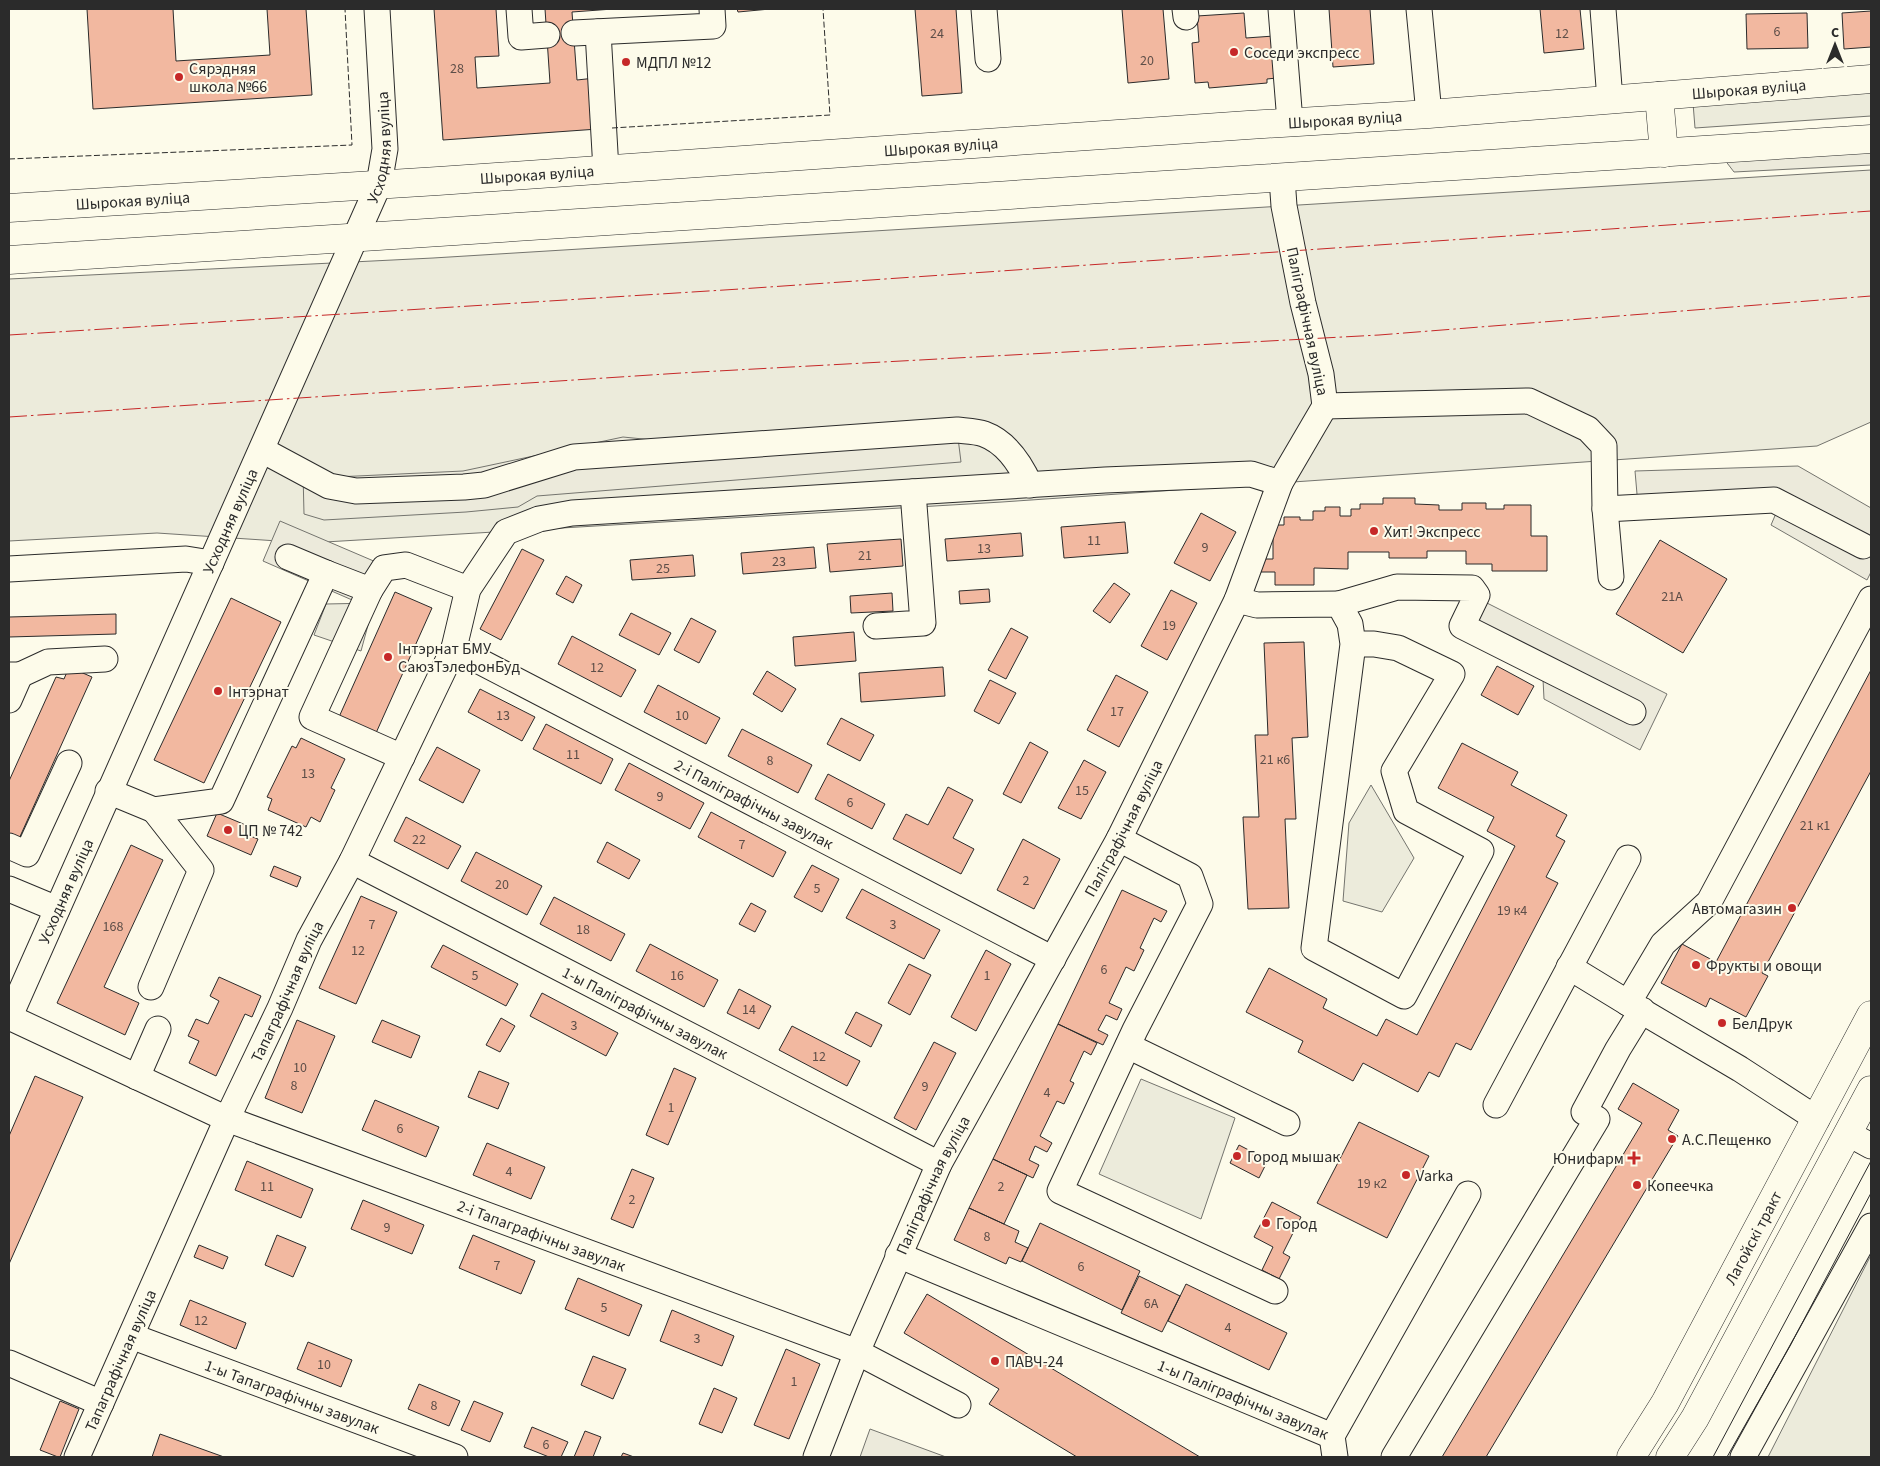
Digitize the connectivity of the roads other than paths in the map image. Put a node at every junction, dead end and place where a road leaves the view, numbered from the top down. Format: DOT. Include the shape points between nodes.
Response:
graph roads {
  1 [pos="377,9"];
  2 [pos="519,9"];
  3 [pos="712,9"];
  4 [pos="984,9"];
  5 [pos="1281,9"];
  6 [pos="1420,9"];
  7 [pos="1602,9"];
  8 [pos="547,35"];
  9 [pos="988,59"];
  10 [pos="1871,79"];
  11 [pos="1659,96"];
  12 [pos="1610,100"];
  13 [pos="1429,114"];
  14 [pos="1290,122"];
  15 [pos="1871,139"];
  16 [pos="1664,153"];
  17 [pos="606,170"];
  18 [pos="1282,178"];
  19 [pos="378,184"];
  20 [pos="9,208"];
  21 [pos="357,236"];
  22 [pos="9,260"];
  23 [pos="1325,406"];
  24 [pos="262,450"];
  25 [pos="1280,483"];
  26 [pos="1030,485"];
  27 [pos="913,492"];
  28 [pos="1605,509"];
  29 [pos="1863,546"];
  30 [pos="288,557"];
  31 [pos="211,562"];
  32 [pos="9,569"];
  33 [pos="326,573"];
  34 [pos="1611,578"];
  35 [pos="468,589"];
  36 [pos="370,590"];
  37 [pos="1871,598"];
  38 [pos="1237,600"];
  39 [pos="1340,604"];
  40 [pos="876,626"];
  41 [pos="1352,644"];
  42 [pos="454,648"];
  43 [pos="105,659"];
  44 [pos="14,675"];
  45 [pos="9,700"];
  46 [pos="1633,712"];
  47 [pos="402,757"];
  48 [pos="68,764"];
  49 [pos="108,791"];
  50 [pos="154,810"];
  51 [pos="1119,840"];
  52 [pos="9,846"];
  53 [pos="1628,858"];
  54 [pos="352,861"];
  55 [pos="9,889"];
  56 [pos="56,909"];
  57 [pos="1053,958"];
  58 [pos="1569,967"];
  59 [pos="151,987"];
  60 [pos="1635,1006"];
  61 [pos="1871,1015"];
  62 [pos="9,1017"];
  63 [pos="158,1029"];
  64 [pos="1128,1046"];
  65 [pos="137,1077"];
  66 [pos="1871,1090"];
  67 [pos="1496,1105"];
  68 [pos="227,1119"];
  69 [pos="1817,1119"];
  70 [pos="1287,1123"];
  71 [pos="1860,1140"];
  72 [pos="939,1164"];
  73 [pos="1468,1194"];
  74 [pos="1871,1226"];
  75 [pos="898,1255"];
  76 [pos="1275,1291"];
  77 [pos="131,1336"];
  78 [pos="857,1352"];
  79 [pos="9,1363"];
  80 [pos="101,1402"];
  81 [pos="958,1405"];
  82 [pos="1334,1446"];
  83 [pos="77,1457"];
  84 [pos="455,1457"];
  85 [pos="816,1457"];
  86 [pos="1394,1457"];
  87 [pos="1631,1457"];
  88 [pos="1670,1457"];
  89 [pos="1743,1457"];
  1 -- 19 [label="street, Усходняя вуліца" via="385,150"];
  2 -- 8 [label="street" via="521,37"];
  3 -- 17 [label="street" via="713,26 586,33"];
  4 -- 9 [label="street"];
  5 -- 14 [label="street"];
  6 -- 13 [label="street"];
  7 -- 12 [label="street"];
  10 -- 11 [label="main road, Шырокая вуліца"];
  11 -- 12 [label="main road, Шырокая вуліца"];
  11 -- 16 [label="main road"];
  12 -- 13 [label="main road, Шырокая вуліца"];
  13 -- 14 [label="main road, Шырокая вуліца"];
  14 -- 17 [label="main road, Шырокая вуліца"];
  15 -- 16 [label="main road"];
  16 -- 18 [label="main road"];
  17 -- 19 [label="main road, Шырокая вуліца"];
  18 -- 21 [label="main road"];
  18 -- 23 [label="street, Паліграфічная вуліца" via="1288,225"];
  19 -- 20 [label="main road, Шырокая вуліца"];
  19 -- 21 [label="street, Усходняя вуліца"];
  21 -- 22 [label="main road"];
  21 -- 24 [label="street, Усходняя вуліца"];
  23 -- 25 [label="street, Паліграфічная вуліца"];
  23 -- 28 [label="street" via="1529,401 1588,429 1604,446"];
  24 -- 26 [label="street" via="329,486 356,491 484,485 574,457 957,430 984,434 998,442 1021,465"];
  24 -- 31 [label="street, Усходняя вуліца"];
  25 -- 26 [label="street" via="1251,474"];
  25 -- 38 [label="street, Паліграфічная вуліца"];
  26 -- 27 [label="street"];
  27 -- 35 [label="street, Тапаграфічная вуліца" via="572,513 539,518 506,532"];
  27 -- 40 [label="street" via="922,623"];
  28 -- 29 [label="street" via="1774,500"];
  28 -- 34 [label="street"];
  30 -- 33 [label="street"];
  31 -- 32 [label="street" via="186,558"];
  31 -- 49 [label="street, Усходняя вуліца"];
  33 -- 36 [label="street"];
  33 -- 50 [label="street" via="221,801"];
  35 -- 36 [label="street" via="406,566 384,568"];
  35 -- 42 [label="street, Тапаграфічная вуліца"];
  36 -- 47 [label="street" via="312,717"];
  37 -- 60 [label="street" via="1709,902 1663,944"];
  38 -- 39 [label="street" via="1257,605"];
  38 -- 51 [label="street, Паліграфічная вуліца"];
  39 -- 41 [label="street" via="1350,624"];
  39 -- 46 [label="street" via="1397,587 1472,588 1477,595 1462,626"];
  41 -- 41 [label="street" via="1398,648 1452,674 1394,771 1406,811 1481,851 1404,996 1314,948"];
  42 -- 47 [label="street, Тапаграфічная вуліца"];
  42 -- 57 [label="street, 2-і Паліграфічны завулак"];
  43 -- 44 [label="street" via="48,662"];
  44 -- 45 [label="street"];
  47 -- 54 [label="street, Тапаграфічная вуліца"];
  48 -- 52 [label="street" via="27,854"];
  49 -- 50 [label="street"];
  49 -- 56 [label="street, Усходняя вуліца"];
  50 -- 59 [label="street" via="201,870"];
  51 -- 57 [label="street, Паліграфічная вуліца"];
  51 -- 64 [label="street" via="1190,876 1200,904"];
  53 -- 58 [label="street"];
  54 -- 68 [label="street, Тапаграфічная вуліца" via="308,940 280,1008"];
  54 -- 72 [label="street, 1-ы Паліграфічны завулак"];
  55 -- 56 [label="street"];
  56 -- 62 [label="street, Усходняя вуліца"];
  57 -- 72 [label="street, Паліграфічная вуліца"];
  58 -- 60 [label="street"];
  58 -- 67 [label="street"];
  60 -- 69 [label="street"];
  60 -- 86 [label="street" via="1618,1049 1584,1112 1598,1119"];
  61 -- 69 [label="main road, Лагойскі тракт"];
  62 -- 65 [label="street, 2-і Тапаграфічны завулак"];
  63 -- 65 [label="street"];
  64 -- 70 [label="street"];
  64 -- 76 [label="street" via="1060,1191"];
  65 -- 68 [label="street, 2-і Тапаграфічны завулак"];
  66 -- 71 [label="main road"];
  68 -- 77 [label="street, Тапаграфічная вуліца"];
  68 -- 78 [label="street, 2-і Тапаграфічны завулак"];
  69 -- 71 [label="main road"];
  69 -- 87 [label="main road, Лагойскі тракт" via="1665,1402"];
  71 -- 88 [label="main road"];
  72 -- 75 [label="street, Паліграфічная вуліца"];
  73 -- 82 [label="street, 1-ы Паліграфічны завулак"];
  74 -- 89 [label="street"];
  75 -- 78 [label="street, Паліграфічная вуліца"];
  75 -- 82 [label="street, 1-ы Паліграфічны завулак"];
  77 -- 80 [label="street, Тапаграфічная вуліца"];
  77 -- 84 [label="street, 1-ы Тапаграфічны завулак"];
  78 -- 81 [label="street, 2-і Тапаграфічны завулак"];
  78 -- 85 [label="street, Паліграфічная вуліца"];
  79 -- 80 [label="street"];
  80 -- 83 [label="street, Тапаграфічная вуліца"];
}
